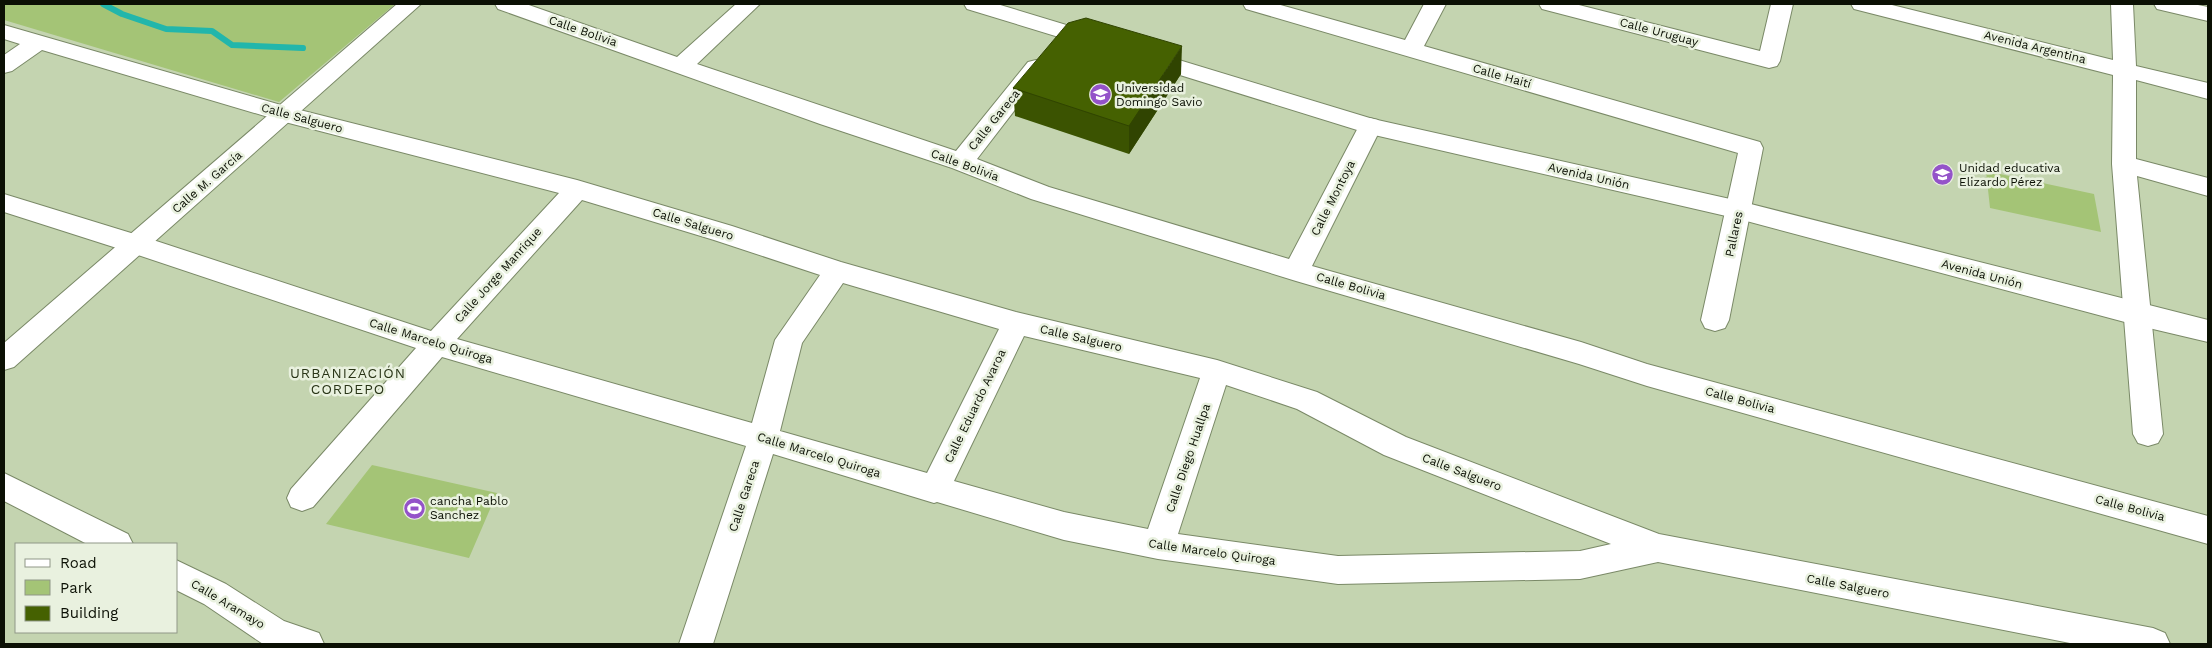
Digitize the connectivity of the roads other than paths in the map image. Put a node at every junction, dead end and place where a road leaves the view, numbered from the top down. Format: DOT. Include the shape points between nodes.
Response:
graph roads {
  1 [pos="410,4"];
  2 [pos="506,4"];
  3 [pos="749,4"];
  4 [pos="975,4"];
  5 [pos="1254,4"];
  6 [pos="1435,4"];
  7 [pos="1550,4"];
  8 [pos="1782,4"];
  9 [pos="1862,4"];
  10 [pos="2122,4"];
  11 [pos="2165,4"];
  12 [pos="2208,14"];
  13 [pos="4,32"];
  14 [pos="1064,32"];
  15 [pos="37,43"];
  16 [pos="1411,50"];
  17 [pos="682,65"];
  18 [pos="4,66"];
  19 [pos="2125,69"];
  20 [pos="2208,91"];
  21 [pos="284,114"];
  22 [pos="1370,126"];
  23 [pos="1751,148"];
  24 [pos="961,162"];
  25 [pos="2124,164"];
  26 [pos="2208,187"];
  27 [pos="577,188"];
  28 [pos="4,203"];
  29 [pos="1739,210"];
  30 [pos="135,244"];
  31 [pos="1296,270"];
  32 [pos="836,272"];
  33 [pos="2136,314"];
  34 [pos="1715,320"];
  35 [pos="1016,323"];
  36 [pos="2208,331"];
  37 [pos="436,344"];
  38 [pos="4,359"];
  39 [pos="1217,371"];
  40 [pos="2148,434"];
  41 [pos="763,438"];
  42 [pos="4,486"];
  43 [pos="934,490"];
  44 [pos="302,498"];
  45 [pos="2208,530"];
  46 [pos="115,543"];
  47 [pos="1158,545"];
  48 [pos="1658,548"];
  49 [pos="178,575"];
  50 [pos="307,644"];
  51 [pos="696,644"];
  52 [pos="2153,644"];
  1 -- 21 [label="street, Calle M. García"];
  2 -- 17 [label="street, Calle Bolivia"];
  3 -- 17 [label="street"];
  4 -- 14 [label="street, Avenida Unión"];
  5 -- 16 [label="street, Calle Haití"];
  6 -- 16 [label="street"];
  7 -- 8 [label="street, Calle Uruguay" via="1769,61"];
  9 -- 19 [label="street, Avenida Argentina"];
  10 -- 19 [label="street"];
  11 -- 12 [label="street"];
  13 -- 15 [label="street, Calle Salguero"];
  14 -- 22 [label="street, Avenida Unión"];
  14 -- 24 [label="street, Calle Gareca"];
  15 -- 18 [label="street"];
  15 -- 21 [label="street, Calle Salguero"];
  16 -- 23 [label="street, Calle Haití"];
  17 -- 24 [label="street, Calle Bolivia"];
  19 -- 20 [label="street, Avenida Argentina"];
  19 -- 25 [label="street"];
  21 -- 27 [label="street, Calle Salguero"];
  21 -- 30 [label="street, Calle M. García"];
  22 -- 29 [label="street, Avenida Unión"];
  22 -- 31 [label="street, Calle Montoya"];
  23 -- 29 [label="street, Pallares"];
  24 -- 31 [label="street, Calle Bolivia" via="1040,193"];
  25 -- 26 [label="street"];
  25 -- 33 [label="street"];
  27 -- 32 [label="street, Calle Salguero"];
  27 -- 37 [label="street, Calle Jorge Manrique"];
  28 -- 30 [label="street, Calle Marcelo Quiroga"];
  29 -- 33 [label="street, Avenida Unión"];
  29 -- 34 [label="street, Pallares"];
  30 -- 37 [label="street, Calle Marcelo Quiroga"];
  30 -- 38 [label="street, Calle M. García"];
  31 -- 45 [label="street, Calle Bolivia" via="1647,375"];
  32 -- 35 [label="street, Calle Salguero"];
  32 -- 41 [label="street, Calle Gareca" via="788,340"];
  33 -- 36 [label="street, Avenida Unión"];
  33 -- 40 [label="street"];
  35 -- 39 [label="street, Calle Salguero"];
  35 -- 43 [label="street, Calle Eduardo Avaroa"];
  37 -- 41 [label="street, Calle Marcelo Quiroga"];
  37 -- 44 [label="street, Calle Jorge Manrique"];
  39 -- 47 [label="street, Calle Diego Huallpa"];
  39 -- 48 [label="street, Calle Salguero" via="1307,400 1395,446"];
  41 -- 43 [label="street, Calle Marcelo Quiroga"];
  41 -- 51 [label="street, Calle Gareca"];
  42 -- 46 [label="street"];
  43 -- 47 [label="street, Calle Marcelo Quiroga" via="1064,526"];
  47 -- 48 [label="street, Calle Marcelo Quiroga" via="1338,570 1580,565"];
  48 -- 52 [label="street, Calle Salguero"];
  49 -- 50 [label="street, Calle Aramayo" via="216,594 274,633"];
}
